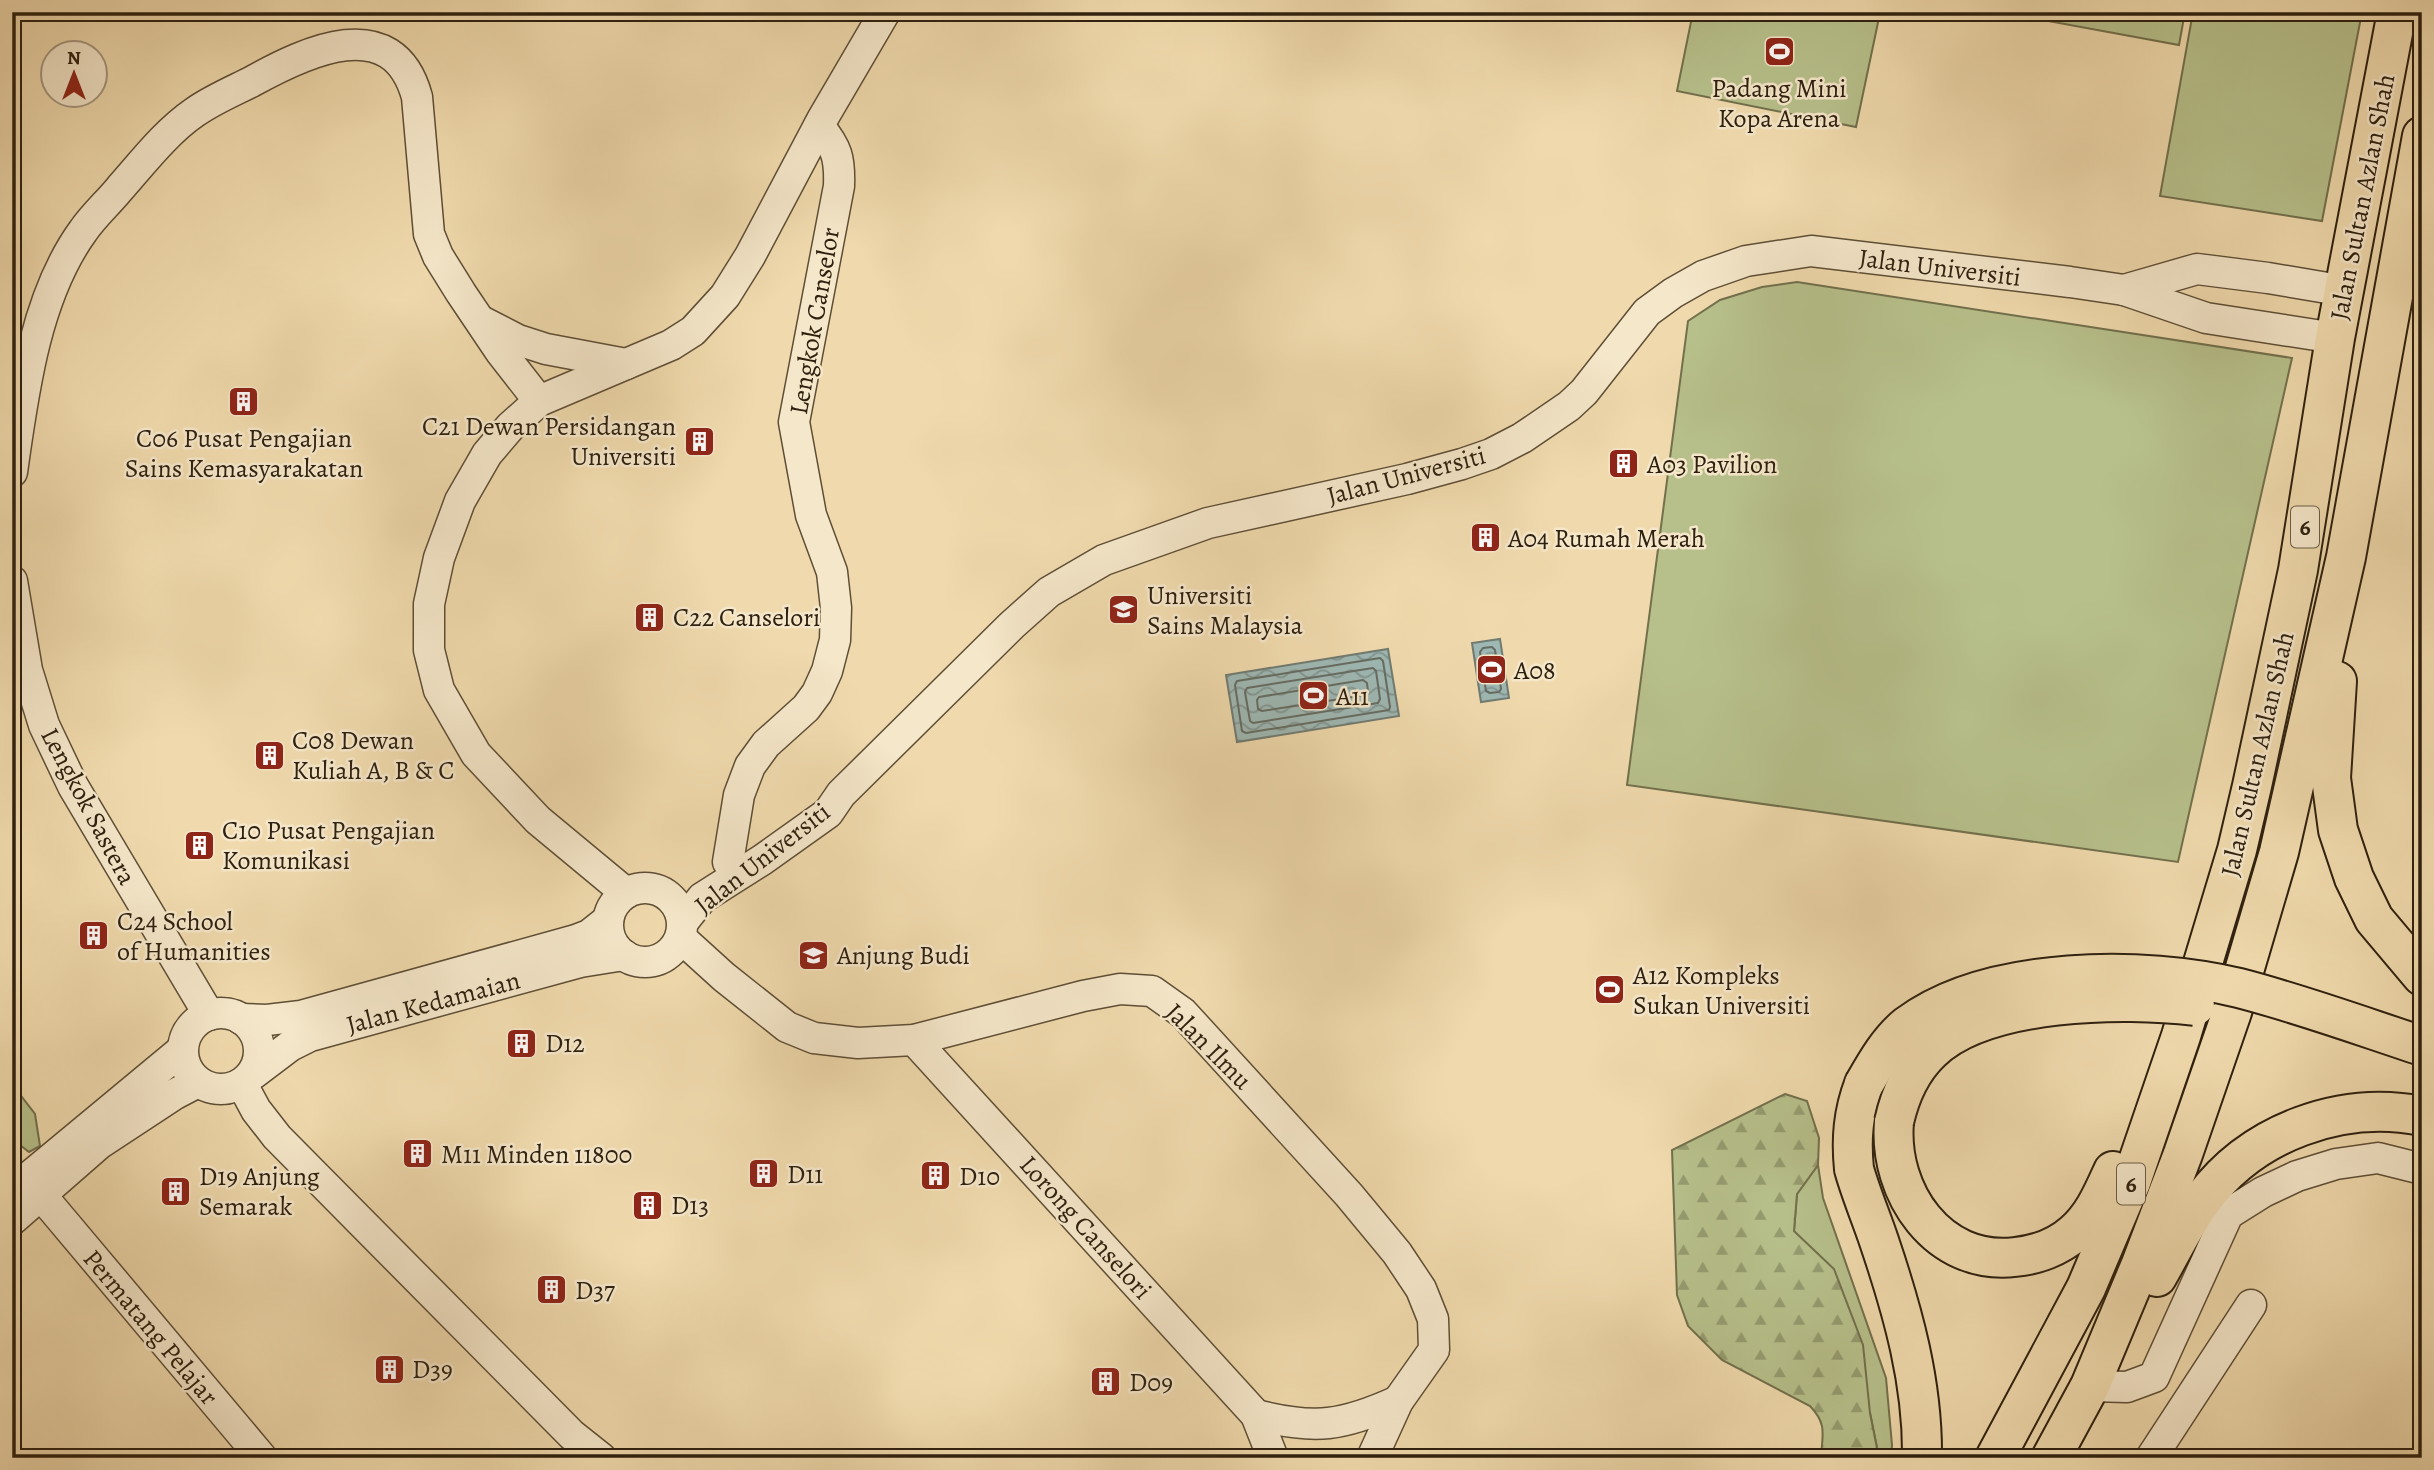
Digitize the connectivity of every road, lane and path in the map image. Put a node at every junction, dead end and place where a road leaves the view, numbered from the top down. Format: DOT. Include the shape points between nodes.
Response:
graph roads {
  1 [pos="885,12"];
  2 [pos="2397,12"];
  3 [pos="819,126"];
  4 [pos="2422,136"];
  5 [pos="2124,290"];
  6 [pos="2345,291"];
  7 [pos="483,322"];
  8 [pos="2335,338"];
  9 [pos="626,364"];
  10 [pos="539,401"];
  11 [pos="12,472"];
  12 [pos="2346,556"];
  13 [pos="12,580"];
  14 [pos="841,794"];
  15 [pos="728,862"];
  16 [pos="659,890"];
  17 [pos="626,893"];
  18 [pos="608,920"];
  19 [pos="676,939"];
  20 [pos="624,955"];
  21 [pos="2422,976"];
  22 [pos="209,1015"];
  23 [pos="241,1019"];
  24 [pos="2181,1035"];
  25 [pos="914,1040"];
  26 [pos="2422,1046"];
  27 [pos="182,1049"];
  28 [pos="2422,1072"];
  29 [pos="247,1079"];
  30 [pos="198,1082"];
  31 [pos="2422,1116"];
  32 [pos="2422,1168"];
  33 [pos="27,1193"];
  34 [pos="12,1220"];
  35 [pos="2251,1305"];
  36 [pos="2090,1386"];
  37 [pos="1398,1402"];
  38 [pos="1256,1415"];
  39 [pos="262,1458"];
  40 [pos="601,1458"];
  41 [pos="1273,1458"];
  42 [pos="1372,1458"];
  43 [pos="1922,1458"];
  44 [pos="1995,1458"];
  45 [pos="2051,1458"];
  46 [pos="2151,1458"];
  1 -- 3 [label="street"];
  2 -- 6 [label="highway, Jalan Sultan Azlan Shah / 6"];
  3 -- 9 [label="street" via="725,296 692,331"];
  3 -- 15 [label="street, Lengkok Canselor" via="836,149 839,186 794,422 811,515 832,572 835,640 817,693 750,766 739,795"];
  4 -- 12 [label="highway, Jalan Sultan Azlan Shah / 6"];
  5 -- 6 [label="street, Jalan Universiti" via="2197,269"];
  5 -- 8 [label="street, Jalan Universiti" via="2206,318"];
  5 -- 14 [label="street, Jalan Universiti" via="1811,251 1746,261 1703,276 1647,312 1569,406 1491,454 1407,479 1208,523 1104,560 1049,592"];
  6 -- 8 [label="highway, Jalan Sultan Azlan Shah / 6"];
  7 -- 9 [label="street" via="546,349"];
  7 -- 10 [label="street"];
  7 -- 11 [label="street" via="438,256 429,234 417,97 405,66 373,46 352,44 319,51 290,61 196,111 168,134 83,231 60,270 36,335"];
  8 -- 24 [label="highway, Jalan Sultan Azlan Shah / 6" via="2298,570 2252,786"];
  9 -- 10 [label="street"];
  10 -- 17 [label="street" via="487,454 460,501 439,558 429,604 429,650 439,690 477,754 538,820"];
  12 -- 21 [label="highway" via="2331,778 2337,830 2374,919"];
  12 -- 36 [label="highway, Jalan Sultan Azlan Shah / 6" via="2279,852 2232,1012 2179,1167"];
  13 -- 22 [label="street, Lengkok Sastera" via="27,670 44,725 77,793"];
  14 -- 15 [label="street, Jalan Universiti" via="823,797"];
  14 -- 19 [label="street, Jalan Universiti" via="828,813 702,898"];
  15 -- 16 [label="street, Jalan Universiti" via="677,889"];
  16 -- 17 [label="street" via="648,887"];
  16 -- 19 [label="street" via="679,908"];
  17 -- 18 [label="street" via="611,909"];
  18 -- 20 [label="street" via="614,946"];
  18 -- 23 [label="street, Jalan Kedamaian" via="576,940 301,1016"];
  19 -- 20 [label="street" via="643,962"];
  19 -- 25 [label="street, Jalan Ilmu" via="787,1027 814,1038 858,1043"];
  20 -- 29 [label="street, Jalan Kedamaian" via="580,962 310,1036"];
  22 -- 23 [label="street" via="231,1014"];
  22 -- 27 [label="street" via="193,1025"];
  23 -- 29 [label="street" via="251,1027 259,1050 258,1063"];
  24 -- 28 [label="highway, bridge" via="2096,1206 2063,1241 2038,1252 1986,1257 1948,1241 1911,1204 1893,1149 1894,1122 1910,1079 1945,1040 2007,1016 2086,1002 2154,1002 2216,1010"];
  24 -- 44 [label="highway, Jalan Sultan Azlan Shah / 6" via="2105,1249"];
  25 -- 37 [label="street, Jalan Ilmu" via="1120,989 1152,991 1183,1013 1349,1195 1422,1289 1433,1319 1434,1350"];
  25 -- 38 [label="street, Lorong Canselori"];
  26 -- 43 [label="highway, bridge" via="2238,988 2139,974 2011,983 1946,1003 1906,1027 1864,1084 1851,1143 1854,1169 1905,1328 1918,1390"];
  27 -- 30 [label="street" via="189,1073"];
  27 -- 33 [label="street"];
  29 -- 30 [label="street" via="218,1090"];
  29 -- 40 [label="street" via="257,1110 277,1137 572,1435"];
  30 -- 33 [label="street"];
  31 -- 36 [label="highway" via="2362,1111 2322,1119 2281,1135 2232,1169 2204,1198"];
  32 -- 36 [label="street" via="2378,1158 2336,1164 2297,1175 2228,1214 2154,1377 2127,1387"];
  33 -- 34 [label="street"];
  33 -- 39 [label="street, Permatang Pelajar"];
  35 -- 46 [label="street"];
  36 -- 45 [label="highway, Jalan Sultan Azlan Shah / 6"];
  37 -- 38 [label="street" via="1325,1425"];
  37 -- 42 [label="street, Jalan Ilmu"];
  38 -- 41 [label="street, Lorong Canselori"];
}
